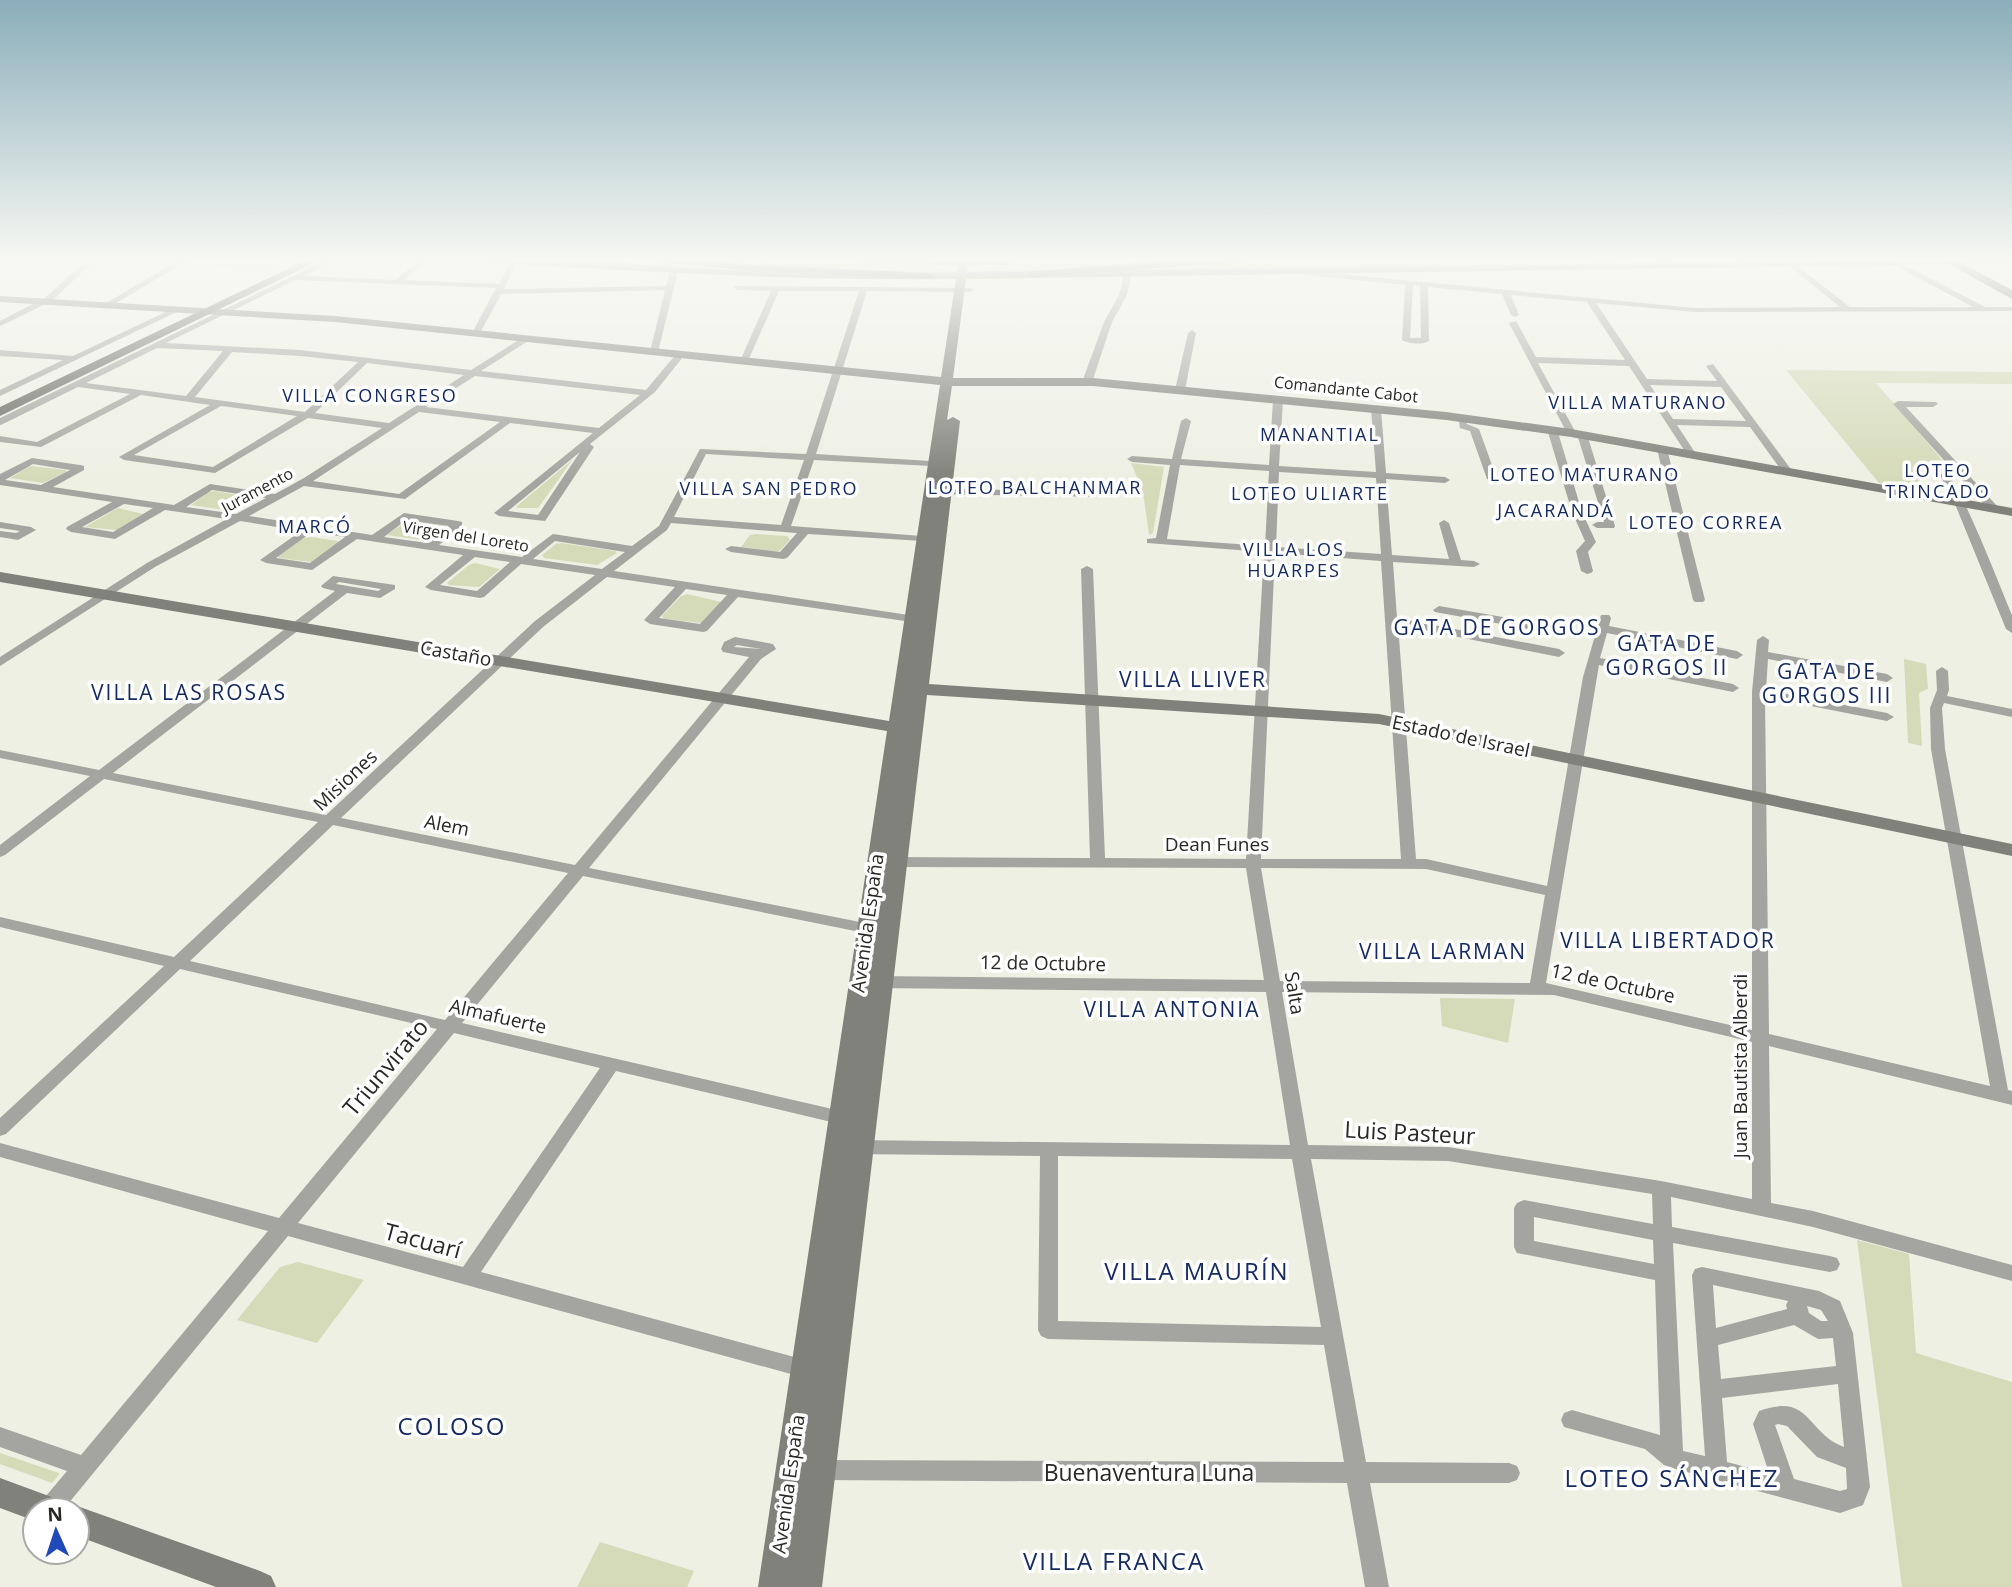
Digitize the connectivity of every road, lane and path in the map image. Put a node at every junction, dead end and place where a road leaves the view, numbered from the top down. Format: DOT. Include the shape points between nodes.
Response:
graph roads {
  1 [pos="128,333"];
  2 [pos="154,333"];
  3 [pos="158,333"];
  4 [pos="181,333"];
  5 [pos="476,333"];
  6 [pos="659,333"];
  7 [pos="756,333"];
  8 [pos="851,333"];
  9 [pos="958,333"];
  10 [pos="1104,333"];
  11 [pos="1192,333"];
  12 [pos="1406,333"];
  13 [pos="1425,333"];
  14 [pos="1520,333"];
  15 [pos="1612,333"];
  16 [pos="526,339"];
  17 [pos="156,345"];
  18 [pos="230,349"];
  19 [pos="654,352"];
  20 [pos="0,353"];
  21 [pos="680,355"];
  22 [pos="74,358"];
  23 [pos="366,360"];
  24 [pos="1532,360"];
  25 [pos="744,361"];
  26 [pos="1631,363"];
  27 [pos="1710,366"];
  28 [pos="839,371"];
  29 [pos="474,373"];
  30 [pos="951,382"];
  31 [pos="1087,382"];
  32 [pos="1643,382"];
  33 [pos="76,384"];
  34 [pos="1723,384"];
  35 [pos="1180,390"];
  36 [pos="0,393"];
  37 [pos="139,393"];
  38 [pos="648,393"];
  39 [pos="188,399"];
  40 [pos="1278,400"];
  41 [pos="220,403"];
  42 [pos="0,404"];
  43 [pos="1933,404"];
  44 [pos="417,409"];
  45 [pos="1376,410"];
  46 [pos="0,412"];
  47 [pos="306,415"];
  48 [pos="1461,418"];
  49 [pos="508,420"];
  50 [pos="1186,421"];
  51 [pos="0,422"];
  52 [pos="1670,422"];
  53 [pos="1753,425"];
  54 [pos="391,426"];
  55 [pos="1552,429"];
  56 [pos="1576,433"];
  57 [pos="599,434"];
  58 [pos="0,439"];
  59 [pos="1662,449"];
  60 [pos="1691,454"];
  61 [pos="810,457"];
  62 [pos="1132,459"];
  63 [pos="1176,462"];
  64 [pos="941,464"];
  65 [pos="1273,469"];
  66 [pos="1788,472"];
  67 [pos="1945,475"];
  68 [pos="1381,476"];
  69 [pos="1445,480"];
  70 [pos="1492,480"];
  71 [pos="4,482"];
  72 [pos="304,482"];
  73 [pos="42,489"];
  74 [pos="0,491"];
  75 [pos="937,492"];
  76 [pos="1115,494"];
  77 [pos="276,497"];
  78 [pos="121,500"];
  79 [pos="1959,503"];
  80 [pos="162,507"];
  81 [pos="175,509"];
  82 [pos="1994,509"];
  83 [pos="2012,512"];
  84 [pos="238,518"];
  85 [pos="668,520"];
  86 [pos="1444,523"];
  87 [pos="0,525"];
  88 [pos="1597,525"];
  89 [pos="752,526"];
  90 [pos="310,529"];
  91 [pos="785,529"];
  92 [pos="805,530"];
  93 [pos="0,534"];
  94 [pos="354,536"];
  95 [pos="374,538"];
  96 [pos="930,540"];
  97 [pos="429,547"];
  98 [pos="635,550"];
  99 [pos="1269,550"];
  100 [pos="473,554"];
  101 [pos="1387,558"];
  102 [pos="521,561"];
  103 [pos="1456,562"];
  104 [pos="1474,564"];
  105 [pos="1087,569"];
  106 [pos="1587,571"];
  107 [pos="605,573"];
  108 [pos="0,577"];
  109 [pos="683,585"];
  110 [pos="345,589"];
  111 [pos="735,593"];
  112 [pos="106,594"];
  113 [pos="1699,600"];
  114 [pos="1438,610"];
  115 [pos="1464,612"];
  116 [pos="1391,620"];
  117 [pos="919,621"];
  118 [pos="296,626"];
  119 [pos="2012,629"];
  120 [pos="1456,633"];
  121 [pos="1545,650"];
  122 [pos="1559,653"];
  123 [pos="758,654"];
  124 [pos="1737,655"];
  125 [pos="1594,660"];
  126 [pos="500,661"];
  127 [pos="0,662"];
  128 [pos="1942,671"];
  129 [pos="1887,678"];
  130 [pos="909,688"];
  131 [pos="1733,688"];
  132 [pos="1758,692"];
  133 [pos="722,698"];
  134 [pos="1940,698"];
  135 [pos="1092,701"];
  136 [pos="1260,712"];
  137 [pos="2012,713"];
  138 [pos="1887,718"];
  139 [pos="1398,723"];
  140 [pos="904,729"];
  141 [pos="0,754"];
  142 [pos="1577,761"];
  143 [pos="101,775"];
  144 [pos="1760,799"];
  145 [pos="330,821"];
  146 [pos="1954,837"];
  147 [pos="2012,850"];
  148 [pos="0,852"];
  149 [pos="886,862"];
  150 [pos="1098,863"];
  151 [pos="1253,863"];
  152 [pos="1409,864"];
  153 [pos="579,871"];
  154 [pos="1554,892"];
  155 [pos="0,922"];
  156 [pos="876,931"];
  157 [pos="177,963"];
  158 [pos="871,982"];
  159 [pos="1273,987"];
  160 [pos="1537,989"];
  161 [pos="450,1026"];
  162 [pos="1761,1038"];
  163 [pos="612,1064"];
  164 [pos="2006,1096"];
  165 [pos="0,1129"];
  166 [pos="849,1133"];
  167 [pos="0,1150"];
  168 [pos="1049,1150"];
  169 [pos="1300,1153"];
  170 [pos="1661,1188"];
  171 [pos="1762,1210"];
  172 [pos="284,1227"];
  173 [pos="1662,1233"];
  174 [pos="1830,1264"];
  175 [pos="2012,1273"];
  176 [pos="1664,1274"];
  177 [pos="467,1277"];
  178 [pos="1801,1306"];
  179 [pos="1839,1323"];
  180 [pos="1332,1336"];
  181 [pos="1707,1339"];
  182 [pos="804,1369"];
  183 [pos="834,1372"];
  184 [pos="1847,1374"];
  185 [pos="1711,1390"];
  186 [pos="1572,1420"];
  187 [pos="0,1437"];
  188 [pos="1672,1458"];
  189 [pos="1857,1462"];
  190 [pos="85,1467"];
  191 [pos="790,1470"];
  192 [pos="821,1470"];
  193 [pos="1717,1470"];
  194 [pos="1357,1473"];
  195 [pos="1509,1473"];
  196 [pos="1784,1487"];
  197 [pos="0,1493"];
  198 [pos="60,1496"];
  199 [pos="21,1500"];
  200 [pos="91,1526"];
  201 [pos="260,1587"];
  202 [pos="774,1587"];
  203 [pos="806,1587"];
  204 [pos="1377,1587"];
  1 -- 22 [label="street"];
  2 -- 42 [label="main road"];
  3 -- 46 [label="main road"];
  4 -- 17 [label="street"];
  5 -- 16 [label="street, Comandante Cabot"];
  6 -- 19 [label="street"];
  7 -- 25 [label="street"];
  8 -- 28 [label="street"];
  9 -- 30 [label="street, Avenida España"];
  10 -- 31 [label="street"];
  11 -- 35 [label="street"];
  12 -- 13 [label="street" via="1406,340 1425,341"];
  14 -- 24 [label="street"];
  15 -- 26 [label="street"];
  16 -- 19 [label="street, Comandante Cabot"];
  16 -- 29 [label="street, Juramento"];
  17 -- 18 [label="street"];
  17 -- 33 [label="street"];
  18 -- 23 [label="street"];
  18 -- 39 [label="street"];
  19 -- 21 [label="street, Comandante Cabot"];
  20 -- 22 [label="street"];
  21 -- 25 [label="street, Comandante Cabot"];
  21 -- 38 [label="street"];
  22 -- 36 [label="street"];
  23 -- 29 [label="street"];
  23 -- 47 [label="street"];
  24 -- 26 [label="street"];
  24 -- 56 [label="street"];
  25 -- 28 [label="street, Comandante Cabot"];
  26 -- 32 [label="street"];
  27 -- 34 [label="street"];
  28 -- 30 [label="street, Comandante Cabot"];
  28 -- 61 [label="street"];
  29 -- 38 [label="street"];
  29 -- 44 [label="street, Juramento"];
  30 -- 31 [label="street, Comandante Cabot"];
  30 -- 64 [label="main road, Avenida España"];
  31 -- 35 [label="street, Comandante Cabot"];
  32 -- 34 [label="street"];
  32 -- 52 [label="street"];
  33 -- 37 [label="street"];
  33 -- 51 [label="street"];
  34 -- 53 [label="street"];
  35 -- 40 [label="street, Comandante Cabot"];
  37 -- 39 [label="street"];
  37 -- 58 [label="street" via="38,445"];
  38 -- 57 [label="street"];
  39 -- 41 [label="street"];
  40 -- 45 [label="street, Comandante Cabot"];
  40 -- 65 [label="street, Salta"];
  41 -- 47 [label="street"];
  41 -- 47 [label="street" via="124,457 215,470"];
  43 -- 82 [label="street" via="1898,404"];
  44 -- 49 [label="street"];
  44 -- 54 [label="street, Juramento"];
  45 -- 48 [label="street, Comandante Cabot"];
  45 -- 68 [label="street"];
  47 -- 54 [label="street"];
  48 -- 55 [label="street, Comandante Cabot"];
  48 -- 70 [label="street" via="1463,426 1474,429"];
  49 -- 57 [label="street"];
  49 -- 72 [label="street" via="401,497"];
  50 -- 63 [label="street"];
  52 -- 53 [label="street"];
  52 -- 60 [label="street"];
  53 -- 66 [label="street"];
  54 -- 72 [label="street, Juramento"];
  55 -- 56 [label="street, Comandante Cabot"];
  55 -- 106 [label="street" via="1591,542 1582,551"];
  56 -- 59 [label="street, Comandante Cabot"];
  56 -- 88 [label="street" via="1610,526"];
  57 -- 57 [label="street" via="541,519 499,513"];
  59 -- 60 [label="street, Comandante Cabot"];
  59 -- 113 [label="street"];
  60 -- 66 [label="main road, Comandante Cabot"];
  61 -- 64 [label="street"];
  61 -- 85 [label="street, Misiones" via="703,451"];
  61 -- 91 [label="street"];
  62 -- 63 [label="street"];
  63 -- 65 [label="street"];
  63 -- 99 [label="street" via="1156,542"];
  64 -- 75 [label="main road, Avenida España"];
  65 -- 68 [label="street"];
  65 -- 99 [label="street, Salta"];
  66 -- 79 [label="main road, Comandante Cabot"];
  67 -- 79 [label="street"];
  68 -- 69 [label="street"];
  68 -- 101 [label="street"];
  71 -- 73 [label="street, Virgen del Loreto"];
  71 -- 73 [label="street" via="32,461 80,468"];
  71 -- 74 [label="street"];
  72 -- 77 [label="street, Juramento"];
  73 -- 78 [label="street, Virgen del Loreto"];
  75 -- 76 [label="street"];
  75 -- 96 [label="main road, Avenida España"];
  77 -- 81 [label="street" via="210,487"];
  77 -- 84 [label="street, Juramento"];
  78 -- 80 [label="street, Virgen del Loreto"];
  78 -- 80 [label="street" via="71,528 115,536"];
  79 -- 82 [label="main road, Comandante Cabot"];
  79 -- 119 [label="street"];
  80 -- 81 [label="street, Virgen del Loreto"];
  81 -- 84 [label="street, Virgen del Loreto"];
  82 -- 83 [label="main road, Comandante Cabot"];
  84 -- 90 [label="street, Virgen del Loreto"];
  84 -- 112 [label="street, Juramento"];
  85 -- 89 [label="street"];
  85 -- 98 [label="street, Misiones"];
  86 -- 103 [label="street"];
  87 -- 93 [label="street" via="31,530 18,537"];
  89 -- 91 [label="street"];
  89 -- 92 [label="street" via="732,548 783,556"];
  90 -- 94 [label="street, Virgen del Loreto"];
  90 -- 94 [label="street" via="266,560 312,567"];
  91 -- 92 [label="street"];
  92 -- 96 [label="street"];
  94 -- 95 [label="street, Virgen del Loreto"];
  95 -- 97 [label="street, Virgen del Loreto"];
  95 -- 97 [label="street" via="404,516 458,524"];
  96 -- 117 [label="main road, Avenida España"];
  97 -- 100 [label="street, Virgen del Loreto"];
  98 -- 102 [label="street" via="553,537"];
  98 -- 107 [label="street, Misiones"];
  99 -- 101 [label="street"];
  99 -- 136 [label="street, Salta"];
  100 -- 102 [label="street, Virgen del Loreto"];
  100 -- 102 [label="street" via="431,587 480,595"];
  101 -- 103 [label="street"];
  101 -- 116 [label="street"];
  102 -- 107 [label="street, Virgen del Loreto"];
  103 -- 104 [label="street"];
  105 -- 135 [label="street"];
  107 -- 109 [label="street, Virgen del Loreto"];
  107 -- 126 [label="street, Misiones"];
  108 -- 112 [label="street, Castaño"];
  109 -- 111 [label="street, Virgen del Loreto"];
  109 -- 111 [label="street" via="650,620 703,628"];
  110 -- 118 [label="street"];
  111 -- 117 [label="street, Virgen del Loreto"];
  112 -- 118 [label="street, Castaño"];
  112 -- 127 [label="street, Juramento"];
  114 -- 115 [label="street"];
  115 -- 120 [label="street"];
  115 -- 121 [label="street" via="1552,623"];
  116 -- 120 [label="street"];
  116 -- 139 [label="street"];
  117 -- 130 [label="main road, Avenida España"];
  118 -- 126 [label="street, Castaño"];
  118 -- 143 [label="street"];
  120 -- 121 [label="street"];
  121 -- 122 [label="street"];
  123 -- 133 [label="street, Triunvirato"];
  124 -- 125 [label="street" via="1604,623"];
  125 -- 131 [label="street"];
  125 -- 142 [label="street"];
  126 -- 133 [label="street, Castaño"];
  126 -- 145 [label="street, Misiones"];
  128 -- 134 [label="street"];
  129 -- 132 [label="street, Juan Bautista Alberdi" via="1763,647"];
  130 -- 135 [label="street, Estado de Israel"];
  130 -- 140 [label="main road, Avenida España"];
  132 -- 138 [label="street"];
  132 -- 144 [label="street, Juan Bautista Alberdi"];
  133 -- 140 [label="street, Castaño"];
  133 -- 153 [label="street, Triunvirato"];
  134 -- 137 [label="street"];
  134 -- 146 [label="street" via="1936,708 1938,749"];
  135 -- 136 [label="street, Estado de Israel"];
  135 -- 150 [label="street"];
  136 -- 139 [label="street, Estado de Israel"];
  136 -- 151 [label="street, Salta"];
  139 -- 142 [label="street, Estado de Israel"];
  139 -- 152 [label="street"];
  140 -- 149 [label="street, Avenida España"];
  141 -- 143 [label="street, Alem"];
  142 -- 144 [label="street, Estado de Israel"];
  142 -- 154 [label="street"];
  143 -- 145 [label="street, Alem"];
  143 -- 148 [label="street"];
  144 -- 146 [label="street, Estado de Israel"];
  144 -- 162 [label="street, Juan Bautista Alberdi"];
  145 -- 153 [label="street, Alem"];
  145 -- 157 [label="street, Misiones"];
  146 -- 147 [label="street, Estado de Israel"];
  146 -- 164 [label="street"];
  149 -- 150 [label="street, Dean Funes"];
  149 -- 156 [label="street, Avenida España"];
  150 -- 151 [label="street, Dean Funes"];
  151 -- 152 [label="street, Dean Funes"];
  151 -- 159 [label="street, Salta"];
  152 -- 154 [label="street, Dean Funes"];
  153 -- 156 [label="street, Alem"];
  153 -- 161 [label="street, Triunvirato"];
  154 -- 160 [label="street"];
  155 -- 157 [label="street, Almafuerte"];
  156 -- 158 [label="street, Avenida España"];
  157 -- 161 [label="street, Almafuerte"];
  157 -- 165 [label="street, Misiones"];
  158 -- 159 [label="street, 12 de Octubre"];
  158 -- 166 [label="street, Avenida España"];
  159 -- 160 [label="street, 12 de Octubre"];
  159 -- 169 [label="street, Salta"];
  160 -- 162 [label="street, 12 de Octubre" via="1554,989"];
  161 -- 163 [label="street, Almafuerte"];
  161 -- 172 [label="street, Triunvirato"];
  162 -- 164 [label="street, 12 de Octubre"];
  162 -- 171 [label="street, Juan Bautista Alberdi"];
  163 -- 166 [label="street, Almafuerte"];
  163 -- 177 [label="street"];
  166 -- 168 [label="street, Luis Pasteur"];
  166 -- 182 [label="street, Avenida España"];
  166 -- 183 [label="street, Avenida España"];
  167 -- 172 [label="street, Tacuarí"];
  168 -- 169 [label="street, Luis Pasteur"];
  168 -- 180 [label="street" via="1048,1330"];
  169 -- 170 [label="street, Luis Pasteur" via="1448,1154"];
  169 -- 180 [label="street, Salta"];
  170 -- 171 [label="street, Luis Pasteur"];
  170 -- 173 [label="street"];
  171 -- 175 [label="street, Luis Pasteur" via="1813,1219"];
  172 -- 177 [label="street, Tacuarí"];
  172 -- 190 [label="street, Triunvirato"];
  173 -- 174 [label="street"];
  173 -- 176 [label="street"];
  173 -- 176 [label="street" via="1524,1208 1524,1247"];
  176 -- 188 [label="street"];
  177 -- 182 [label="street, Tacuarí"];
  178 -- 179 [label="street" via="1817,1298 1826,1302 1834,1308"];
  178 -- 179 [label="street" via="1808,1326 1836,1329"];
  178 -- 181 [label="street"];
  178 -- 181 [label="street" via="1792,1293 1702,1275"];
  179 -- 184 [label="street"];
  180 -- 194 [label="street, Salta"];
  181 -- 185 [label="street"];
  182 -- 183 [label="street, Tacuarí"];
  182 -- 191 [label="street, Avenida España"];
  183 -- 192 [label="street, Avenida España"];
  184 -- 185 [label="street"];
  184 -- 189 [label="street"];
  185 -- 193 [label="street"];
  186 -- 188 [label="street" via="1651,1441"];
  187 -- 190 [label="street"];
  188 -- 193 [label="street"];
  189 -- 196 [label="street" via="1859,1487 1855,1497 1845,1501"];
  189 -- 196 [label="street" via="1825,1450 1793,1417 1772,1415 1764,1424"];
  190 -- 198 [label="street, Triunvirato"];
  191 -- 192 [label="street, Buenaventura Luna"];
  191 -- 202 [label="street, Avenida España"];
  192 -- 194 [label="street, Buenaventura Luna"];
  192 -- 203 [label="street, Avenida España"];
  193 -- 196 [label="street"];
  194 -- 195 [label="street, Buenaventura Luna"];
  194 -- 204 [label="street, Salta"];
  197 -- 199 [label="street"];
  200 -- 201 [label="street"];
}
